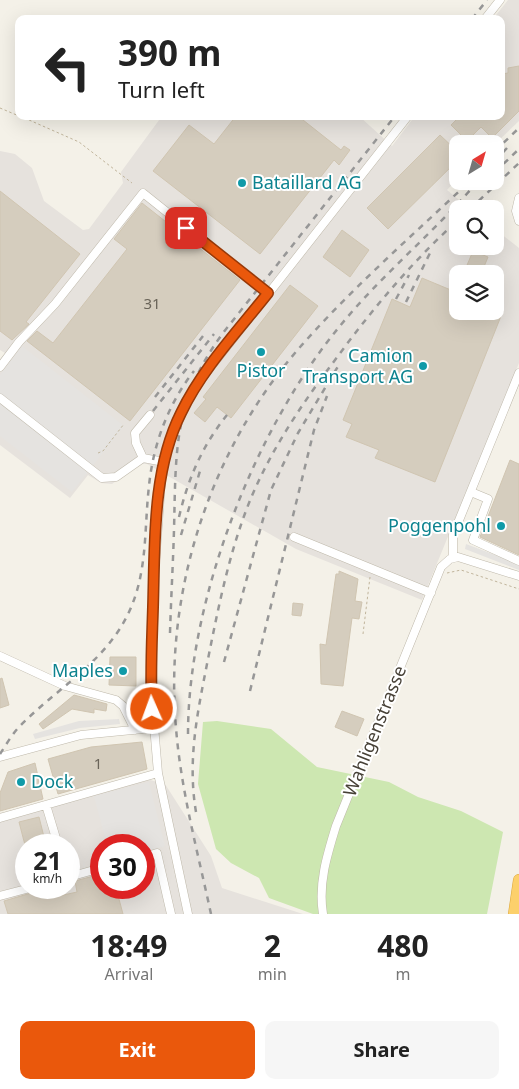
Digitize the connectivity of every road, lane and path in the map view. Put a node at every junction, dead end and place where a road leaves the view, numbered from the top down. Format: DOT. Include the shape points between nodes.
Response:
graph roads {
  1 [pos="500,0"];
  2 [pos="488,15"];
  3 [pos="0,108"];
  4 [pos="15,114"];
  5 [pos="28,120"];
  6 [pos="405,120"];
  7 [pos="132,183"];
  8 [pos="519,198"];
  9 [pos="519,221"];
  10 [pos="268,293"];
  11 [pos="0,367"];
  12 [pos="519,373"];
  13 [pos="0,398"];
  14 [pos="150,415"];
  15 [pos="124,424"];
  16 [pos="98,453"];
  17 [pos="143,458"];
  18 [pos="164,462"];
  19 [pos="471,492"];
  20 [pos="294,537"];
  21 [pos="453,558"];
  22 [pos="519,561"];
  23 [pos="371,568"];
  24 [pos="444,573"];
  25 [pos="519,576"];
  26 [pos="519,589"];
  27 [pos="431,593"];
  28 [pos="363,634"];
  29 [pos="0,656"];
  30 [pos="152,728"];
  31 [pos="136,730"];
  32 [pos="0,757"];
  33 [pos="158,773"];
  34 [pos="46,805"];
  35 [pos="0,818"];
  36 [pos="55,834"];
  37 [pos="155,854"];
  38 [pos="519,880"];
  39 [pos="15,892"];
  40 [pos="0,896"];
  41 [pos="170,914"];
  42 [pos="187,914"];
  43 [pos="323,914"];
  44 [pos="514,914"];
  1 -- 2 [label="street"];
  3 -- 4 [label="path"];
  5 -- 7 [label="path" via="79,142"];
  6 -- 10 [label="street"];
  8 -- 9 [label="street" via="516,211"];
  10 -- 11 [label="street" via="143,193"];
  10 -- 18 [label="street" via="192,393 177,420"];
  12 -- 19 [label="street"];
  13 -- 17 [label="street" via="102,478 116,477"];
  14 -- 17 [label="street" via="135,433"];
  15 -- 16 [label="path"];
  17 -- 18 [label="street"];
  18 -- 30 [label="street" via="154,581"];
  19 -- 21 [label="street" via="453,535"];
  19 -- 22 [label="street" via="488,499 473,540"];
  20 -- 23 [label="street"];
  21 -- 25 [label="street" via="463,558"];
  21 -- 27 [label="street, Wahligenstrasse" via="443,564"];
  23 -- 27 [label="street"];
  23 -- 28 [label="path"];
  24 -- 26 [label="path" via="461,570"];
  27 -- 43 [label="street, Wahligenstrasse" via="336,826 324,863"];
  29 -- 31 [label="street" via="65,686 116,700"];
  30 -- 31 [label="street"];
  30 -- 33 [label="street"];
  31 -- 32 [label="street" via="81,735"];
  33 -- 34 [label="street"];
  33 -- 42 [label="street"];
  34 -- 35 [label="street"];
  34 -- 36 [label="street"];
  37 -- 41 [label="street"];
  38 -- 44 [label="highway"];
  39 -- 40 [label="street"];
}
